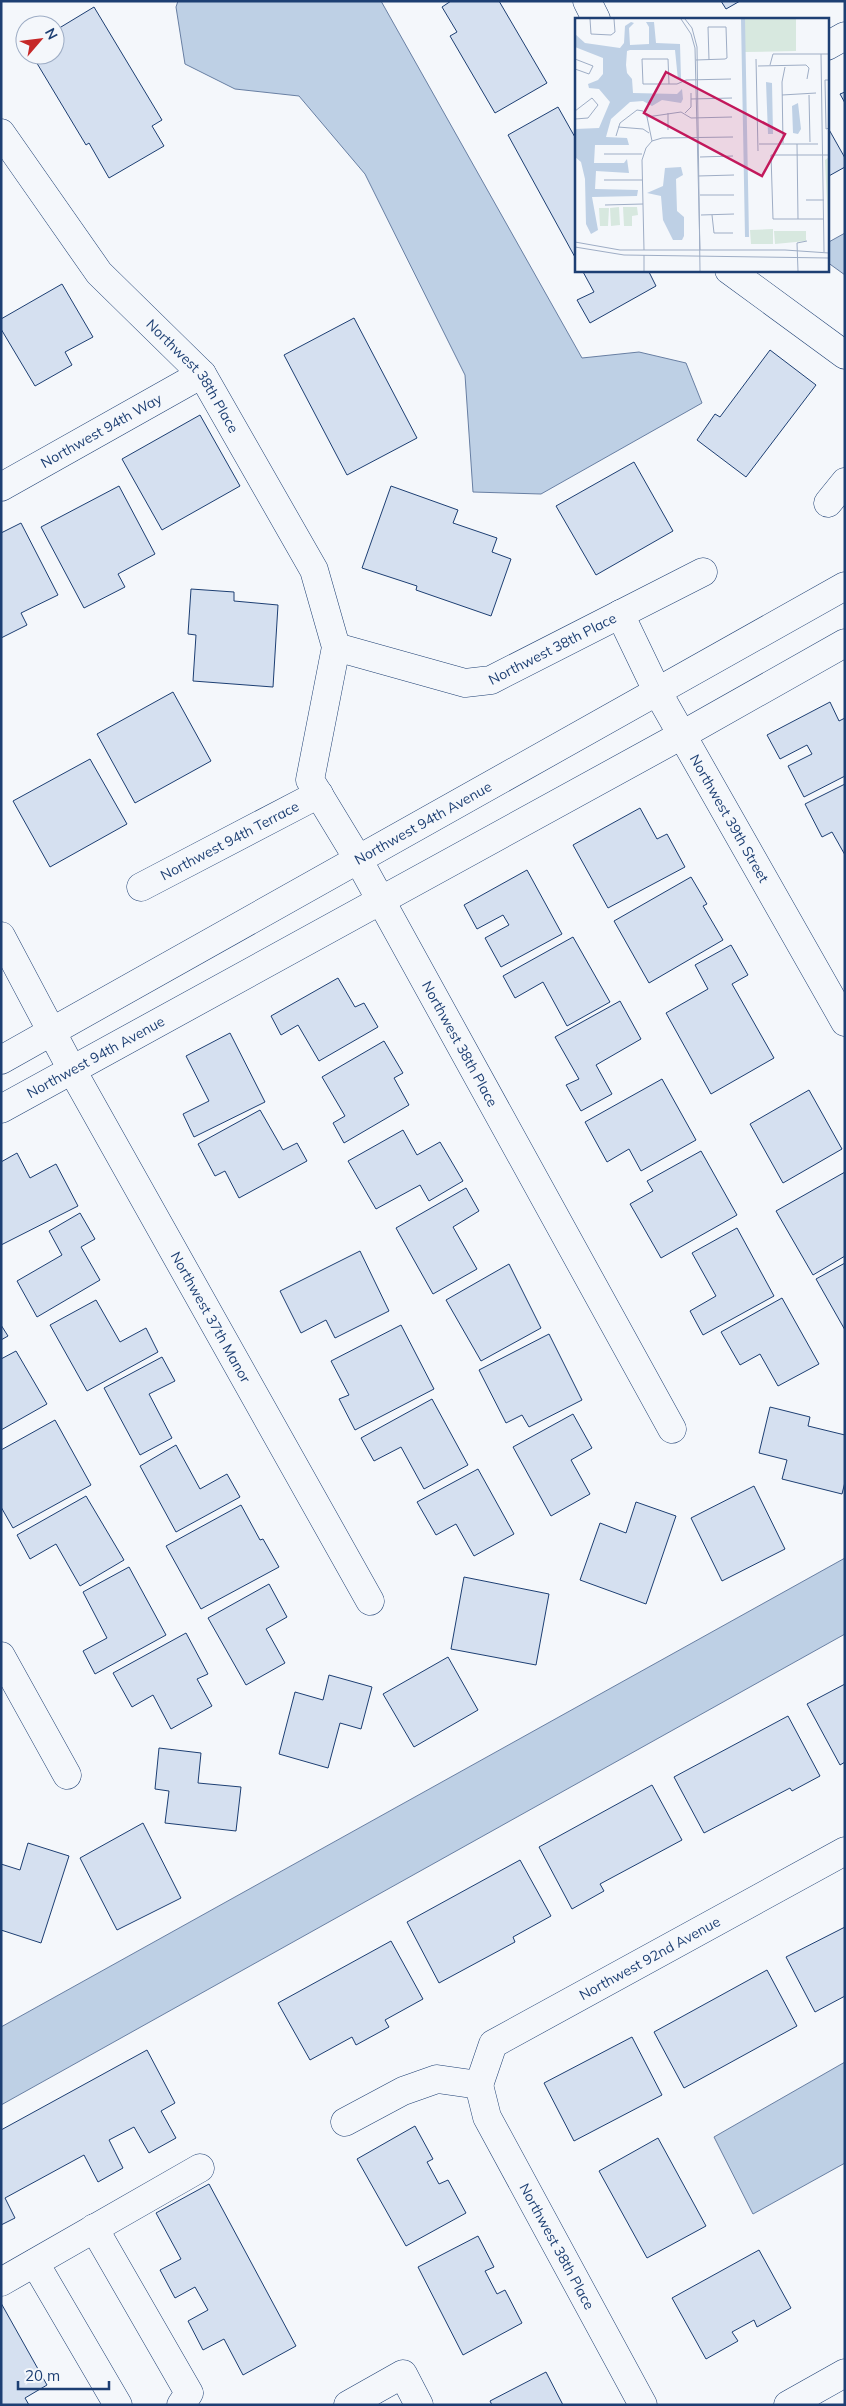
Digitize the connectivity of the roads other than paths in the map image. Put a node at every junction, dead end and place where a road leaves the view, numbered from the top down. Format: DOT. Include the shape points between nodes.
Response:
graph roads {
  1 [pos="587,1"];
  2 [pos="596,18"];
  3 [pos="845,36"];
  4 [pos="828,45"];
  5 [pos="1,134"];
  6 [pos="730,271"];
  7 [pos="845,355"];
  8 [pos="202,374"];
  9 [pos="1,487"];
  10 [pos="703,572"];
  11 [pos="845,586"];
  12 [pos="620,614"];
  13 [pos="845,643"];
  14 [pos="336,647"];
  15 [pos="657,691"];
  16 [pos="682,735"];
  17 [pos="319,794"];
  18 [pos="358,859"];
  19 [pos="141,887"];
  20 [pos="380,902"];
  21 [pos="1,936"];
  22 [pos="845,1022"];
  23 [pos="53,1032"];
  24 [pos="1,1060"];
  25 [pos="72,1070"];
  26 [pos="1,1109"];
  27 [pos="672,1429"];
  28 [pos="370,1601"];
  29 [pos="1,1656"];
  30 [pos="67,1775"];
  31 [pos="845,1851"];
  32 [pos="479,2085"];
  33 [pos="345,2122"];
  34 [pos="200,2168"];
  35 [pos="94,2228"];
  36 [pos="35,2263"];
  37 [pos="1,2282"];
  38 [pos="845,2373"];
  39 [pos="118,2405"];
  40 [pos="181,2405"];
  41 [pos="348,2405"];
  42 [pos="419,2405"];
  43 [pos="643,2405"];
  44 [pos="788,2405"];
  1 -- 2 [label="street"];
  3 -- 4 [label="street"];
  5 -- 8 [label="street, Northwest 38th Place" via="99,273"];
  6 -- 7 [label="street"];
  8 -- 9 [label="street, Northwest 94th Way"];
  8 -- 14 [label="street, Northwest 38th Place" via="314,570"];
  10 -- 12 [label="street, Northwest 38th Place"];
  11 -- 15 [label="street, Northwest 94th Avenue"];
  12 -- 14 [label="street, Northwest 38th Place" via="491,680 465,683"];
  12 -- 15 [label="street, Northwest 39th Street"];
  13 -- 16 [label="street, Northwest 94th Avenue"];
  14 -- 17 [label="street, Northwest 38th Place" via="310,780"];
  15 -- 16 [label="street, Northwest 39th Street"];
  15 -- 18 [label="street, Northwest 94th Avenue"];
  16 -- 20 [label="street, Northwest 94th Avenue"];
  16 -- 22 [label="street, Northwest 39th Street"];
  17 -- 18 [label="street, Northwest 38th Place"];
  17 -- 19 [label="street, Northwest 94th Terrace"];
  18 -- 20 [label="street, Northwest 38th Place"];
  18 -- 23 [label="street, Northwest 94th Avenue"];
  20 -- 25 [label="street, Northwest 94th Avenue"];
  20 -- 27 [label="street, Northwest 38th Place"];
  21 -- 23 [label="street, Northwest 37th Manor"];
  23 -- 24 [label="street, Northwest 94th Avenue"];
  23 -- 25 [label="street, Northwest 37th Manor"];
  25 -- 26 [label="street, Northwest 94th Avenue"];
  25 -- 28 [label="street, Northwest 37th Manor"];
  29 -- 30 [label="street"];
  31 -- 32 [label="street, Northwest 92nd Avenue" via="493,2044"];
  32 -- 33 [label="street" via="437,2079 403,2091"];
  32 -- 43 [label="street, Northwest 38th Place" via="487,2117"];
  34 -- 35 [label="street"];
  35 -- 36 [label="street"];
  35 -- 40 [label="street" via="189,2393"];
  36 -- 37 [label="street"];
  36 -- 39 [label="street"];
  38 -- 44 [label="street"];
  41 -- 42 [label="street" via="403,2374"];
}
